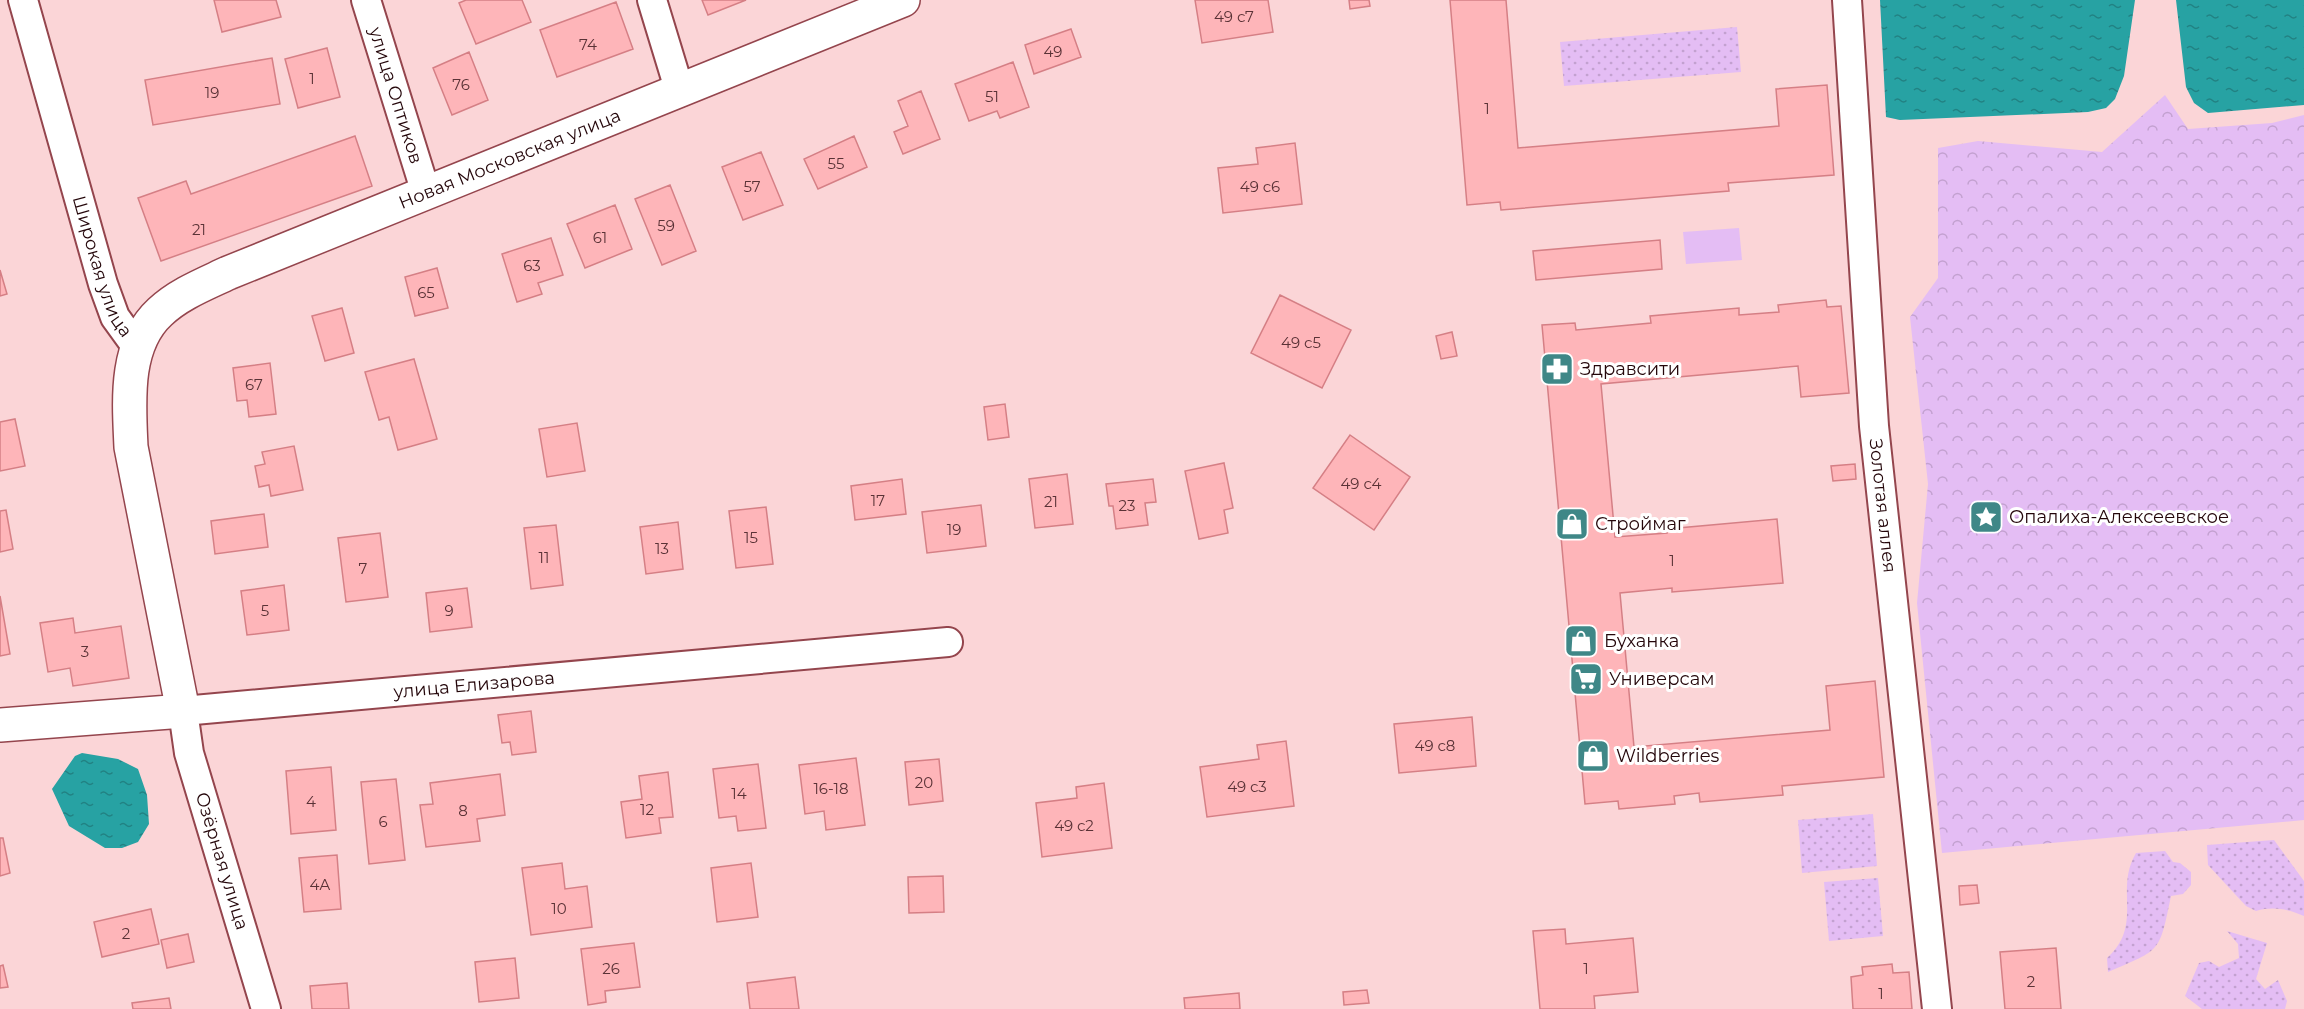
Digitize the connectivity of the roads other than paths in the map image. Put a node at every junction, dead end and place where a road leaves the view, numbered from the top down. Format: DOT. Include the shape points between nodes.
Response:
graph roads {
  1 [pos="23,0"];
  2 [pos="366,0"];
  3 [pos="652,0"];
  4 [pos="903,0"];
  5 [pos="1847,0"];
  6 [pos="680,92"];
  7 [pos="426,193"];
  8 [pos="136,346"];
  9 [pos="948,642"];
  10 [pos="183,711"];
  11 [pos="0,725"];
  12 [pos="266,1009"];
  13 [pos="1937,1009"];
  1 -- 8 [label="street, Широкая улица" via="103,284 115,317"];
  2 -- 7 [label="street, улица Оптиков"];
  3 -- 6 [label="street"];
  4 -- 6 [label="street, Новая Московская улица"];
  5 -- 13 [label="street, Золотая аллея" via="1874,432"];
  6 -- 7 [label="street, Новая Московская улица"];
  7 -- 8 [label="street, Новая Московская улица" via="188,291 159,312"];
  8 -- 10 [label="street, Широкая улица" via="129,403 131,447"];
  9 -- 10 [label="street, улица Елизарова"];
  10 -- 11 [label="street, улица Елизарова"];
  10 -- 12 [label="street, Озёрная улица" via="189,753"];
}
